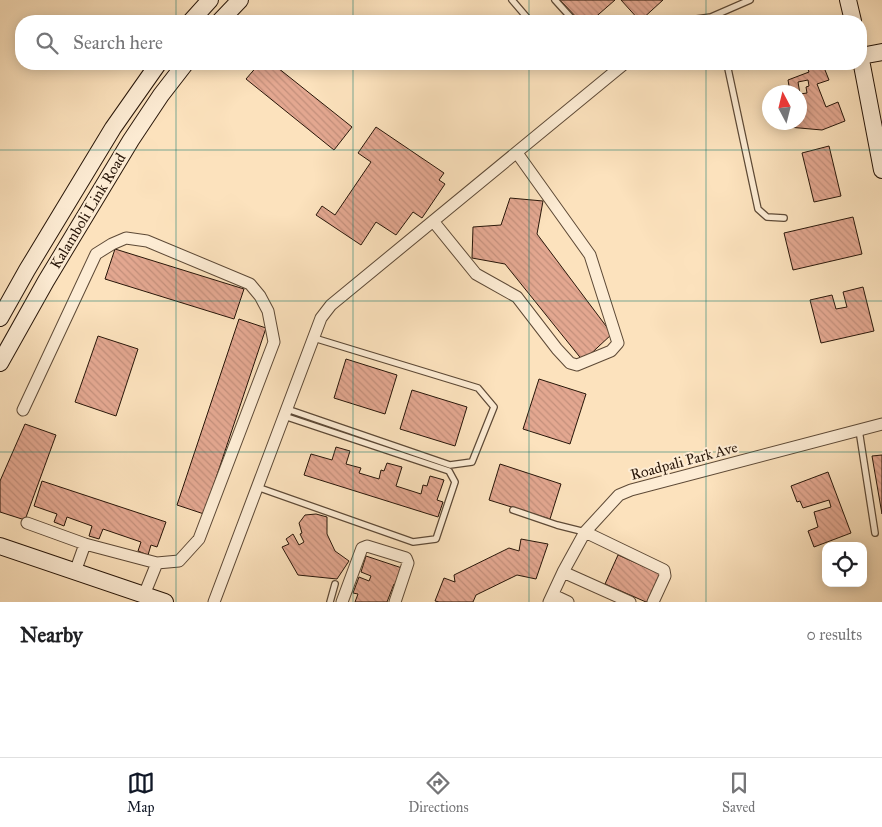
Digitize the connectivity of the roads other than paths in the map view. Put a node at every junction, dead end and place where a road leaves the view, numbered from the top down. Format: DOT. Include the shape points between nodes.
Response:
graph roads {
  1 [pos="210,0"];
  2 [pos="240,0"];
  3 [pos="512,0"];
  4 [pos="555,0"];
  5 [pos="750,0"];
  6 [pos="848,0"];
  7 [pos="196,15"];
  8 [pos="226,15"];
  9 [pos="525,15"];
  10 [pos="569,15"];
  11 [pos="716,15"];
  12 [pos="852,15"];
  13 [pos="882,52"];
  14 [pos="867,56"];
  15 [pos="154,70"];
  16 [pos="180,70"];
  17 [pos="613,70"];
  18 [pos="728,70"];
  19 [pos="863,70"];
  20 [pos="516,153"];
  21 [pos="882,170"];
  22 [pos="784,218"];
  23 [pos="433,221"];
  24 [pos="0,318"];
  25 [pos="313,338"];
  26 [pos="0,363"];
  27 [pos="23,410"];
  28 [pos="285,412"];
  29 [pos="882,424"];
  30 [pos="859,430"];
  31 [pos="257,487"];
  32 [pos="513,510"];
  33 [pos="27,523"];
  34 [pos="585,532"];
  35 [pos="875,533"];
  36 [pos="85,544"];
  37 [pos="0,546"];
  38 [pos="157,563"];
  39 [pos="75,572"];
  40 [pos="563,572"];
  41 [pos="335,584"];
  42 [pos="144,595"];
  43 [pos="551,598"];
  44 [pos="165,602"];
  45 [pos="214,602"];
  46 [pos="330,602"];
  47 [pos="342,602"];
  48 [pos="394,602"];
  49 [pos="568,602"];
  50 [pos="630,602"];
  51 [pos="653,602"];
  1 -- 7 [label="main road"];
  2 -- 8 [label="main road"];
  3 -- 9 [label="lane"];
  4 -- 10 [label="lane"];
  5 -- 11 [label="lane"];
  6 -- 12 [label="main road"];
  13 -- 14 [label="main road"];
  15 -- 24 [label="main road, Kalamboli Link Road" via="113,128"];
  16 -- 26 [label="main road, Kalamboli Link Road" via="131,140"];
  17 -- 20 [label="street"];
  18 -- 22 [label="lane" via="758,209 767,217"];
  19 -- 21 [label="main road"];
  20 -- 23 [label="street"];
  20 -- 23 [label="street" via="590,255 618,343 611,351 578,365 570,363 517,297 476,274"];
  23 -- 25 [label="street" via="330,305"];
  25 -- 28 [label="street"];
  25 -- 28 [label="lane" via="478,388 494,408 472,462 450,465"];
  27 -- 38 [label="street" via="96,254 112,244 126,238 147,241 250,284 268,311 274,342 199,539 179,561"];
  28 -- 31 [label="street"];
  28 -- 31 [label="lane" via="449,471 455,482 436,539 413,542"];
  29 -- 30 [label="street, Roadpali Park Ave"];
  30 -- 34 [label="street, Roadpali Park Ave" via="631,490 619,495"];
  30 -- 35 [label="lane"];
  31 -- 45 [label="street"];
  32 -- 34 [label="lane"];
  33 -- 36 [label="street"];
  34 -- 40 [label="street, Roadpali Park Ave"];
  34 -- 51 [label="street" via="664,570 665,576"];
  36 -- 38 [label="street"];
  36 -- 39 [label="street"];
  37 -- 39 [label="main road"];
  38 -- 42 [label="street"];
  39 -- 42 [label="main road"];
  40 -- 43 [label="street, Roadpali Park Ave"];
  40 -- 50 [label="street"];
  41 -- 46 [label="lane"];
  42 -- 44 [label="main road"];
  43 -- 49 [label="street"];
  47 -- 48 [label="street" via="362,548 367,546 406,558 408,563"];
}
